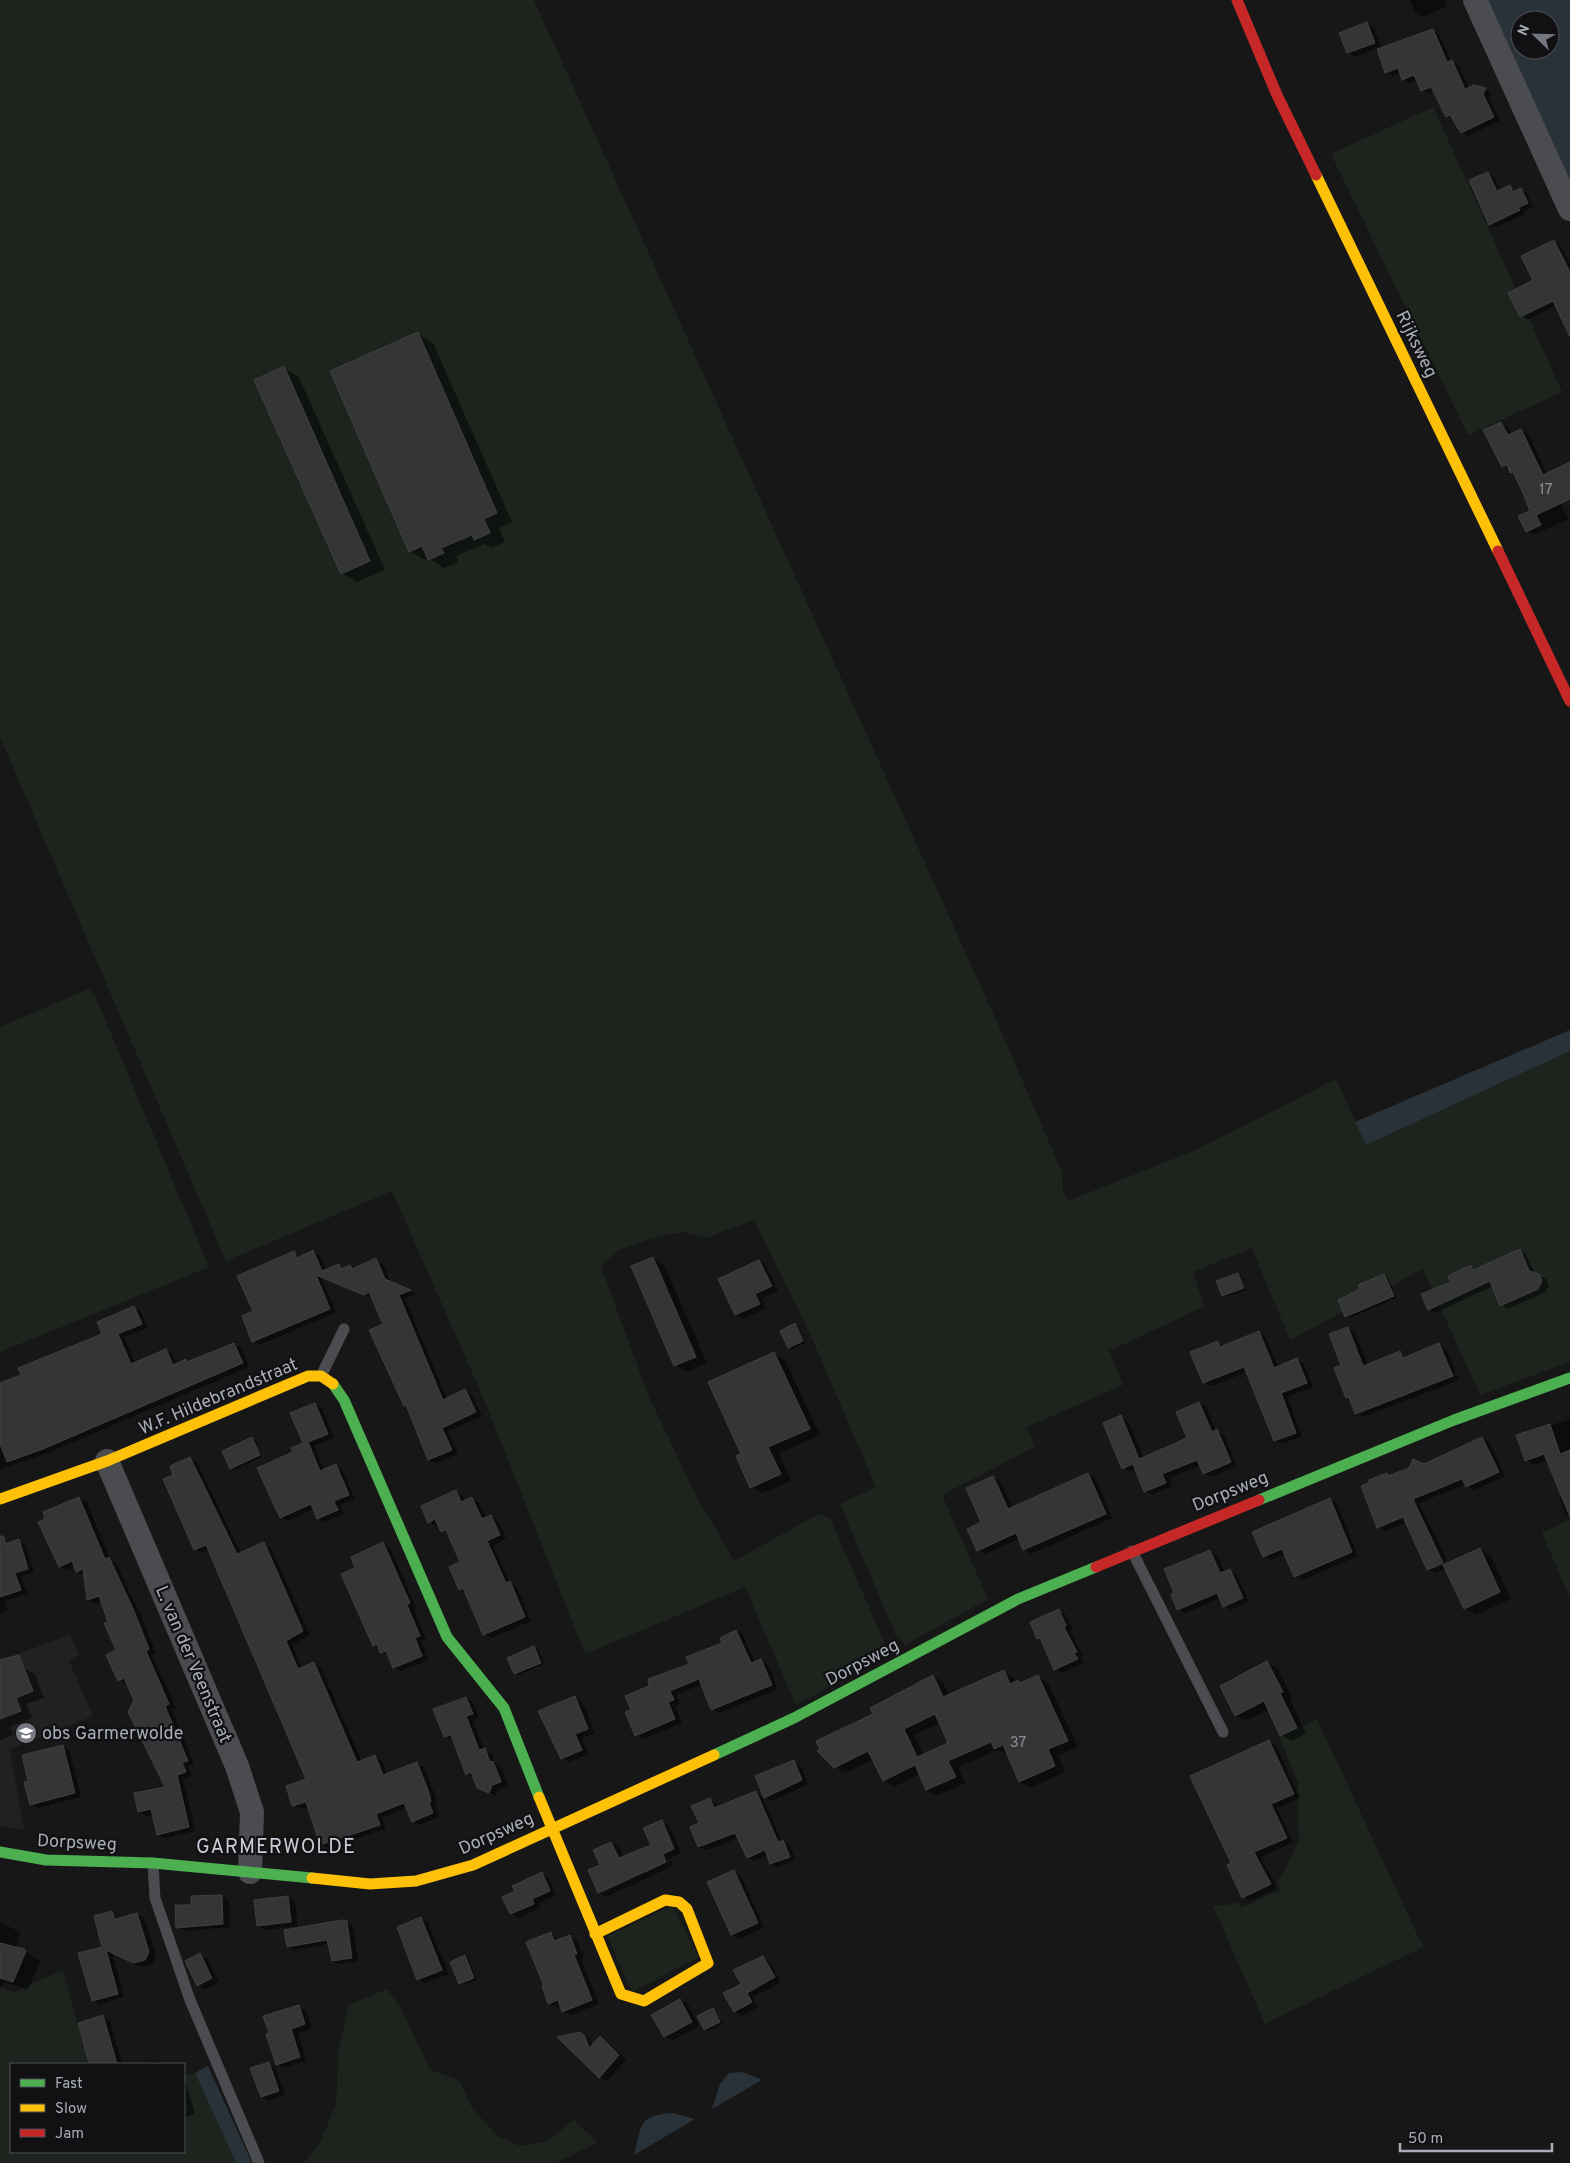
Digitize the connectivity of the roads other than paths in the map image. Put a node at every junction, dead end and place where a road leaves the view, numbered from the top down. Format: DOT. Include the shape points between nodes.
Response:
graph roads {
  1 [pos="1237,0"];
  2 [pos="1475,0"];
  3 [pos="1570,209"];
  4 [pos="1570,701"];
  5 [pos="344,1329"];
  6 [pos="321,1376"];
  7 [pos="1570,1378"];
  8 [pos="107,1462"];
  9 [pos="0,1499"];
  10 [pos="1132,1551"];
  11 [pos="1223,1732"];
  12 [pos="551,1828"];
  13 [pos="0,1852"];
  14 [pos="153,1863"];
  15 [pos="250,1872"];
  16 [pos="595,1934"];
  17 [pos="259,2163"];
  1 -- 4 [label="street, Rijksweg" via="1277,94"];
  2 -- 3 [label="street"];
  5 -- 6 [label="lane"];
  6 -- 8 [label="street, W.F. Hildebrandstraat" via="302,1378"];
  6 -- 12 [label="street, W.F. Hildebrandstraat" via="337,1386 447,1637 504,1708"];
  7 -- 10 [label="street, Dorpsweg" via="1454,1420"];
  8 -- 9 [label="street, W.F. Hildebrandstraat"];
  8 -- 15 [label="street, L. van der Veenstraat" via="237,1766 252,1812"];
  10 -- 11 [label="lane"];
  10 -- 12 [label="street, Dorpsweg" via="1018,1599 794,1718"];
  12 -- 15 [label="street, Dorpsweg" via="473,1865 416,1881 370,1884"];
  12 -- 16 [label="street, W.F. Hildebrandstraat"];
  13 -- 14 [label="street, Dorpsweg" via="46,1860"];
  14 -- 15 [label="street, Dorpsweg"];
  14 -- 17 [label="lane" via="155,1898 190,2000"];
  16 -- 16 [label="street, W.F. Hildebrandstraat" via="621,1994 644,2001 708,1962 687,1909 679,1902 665,1900"];
}
